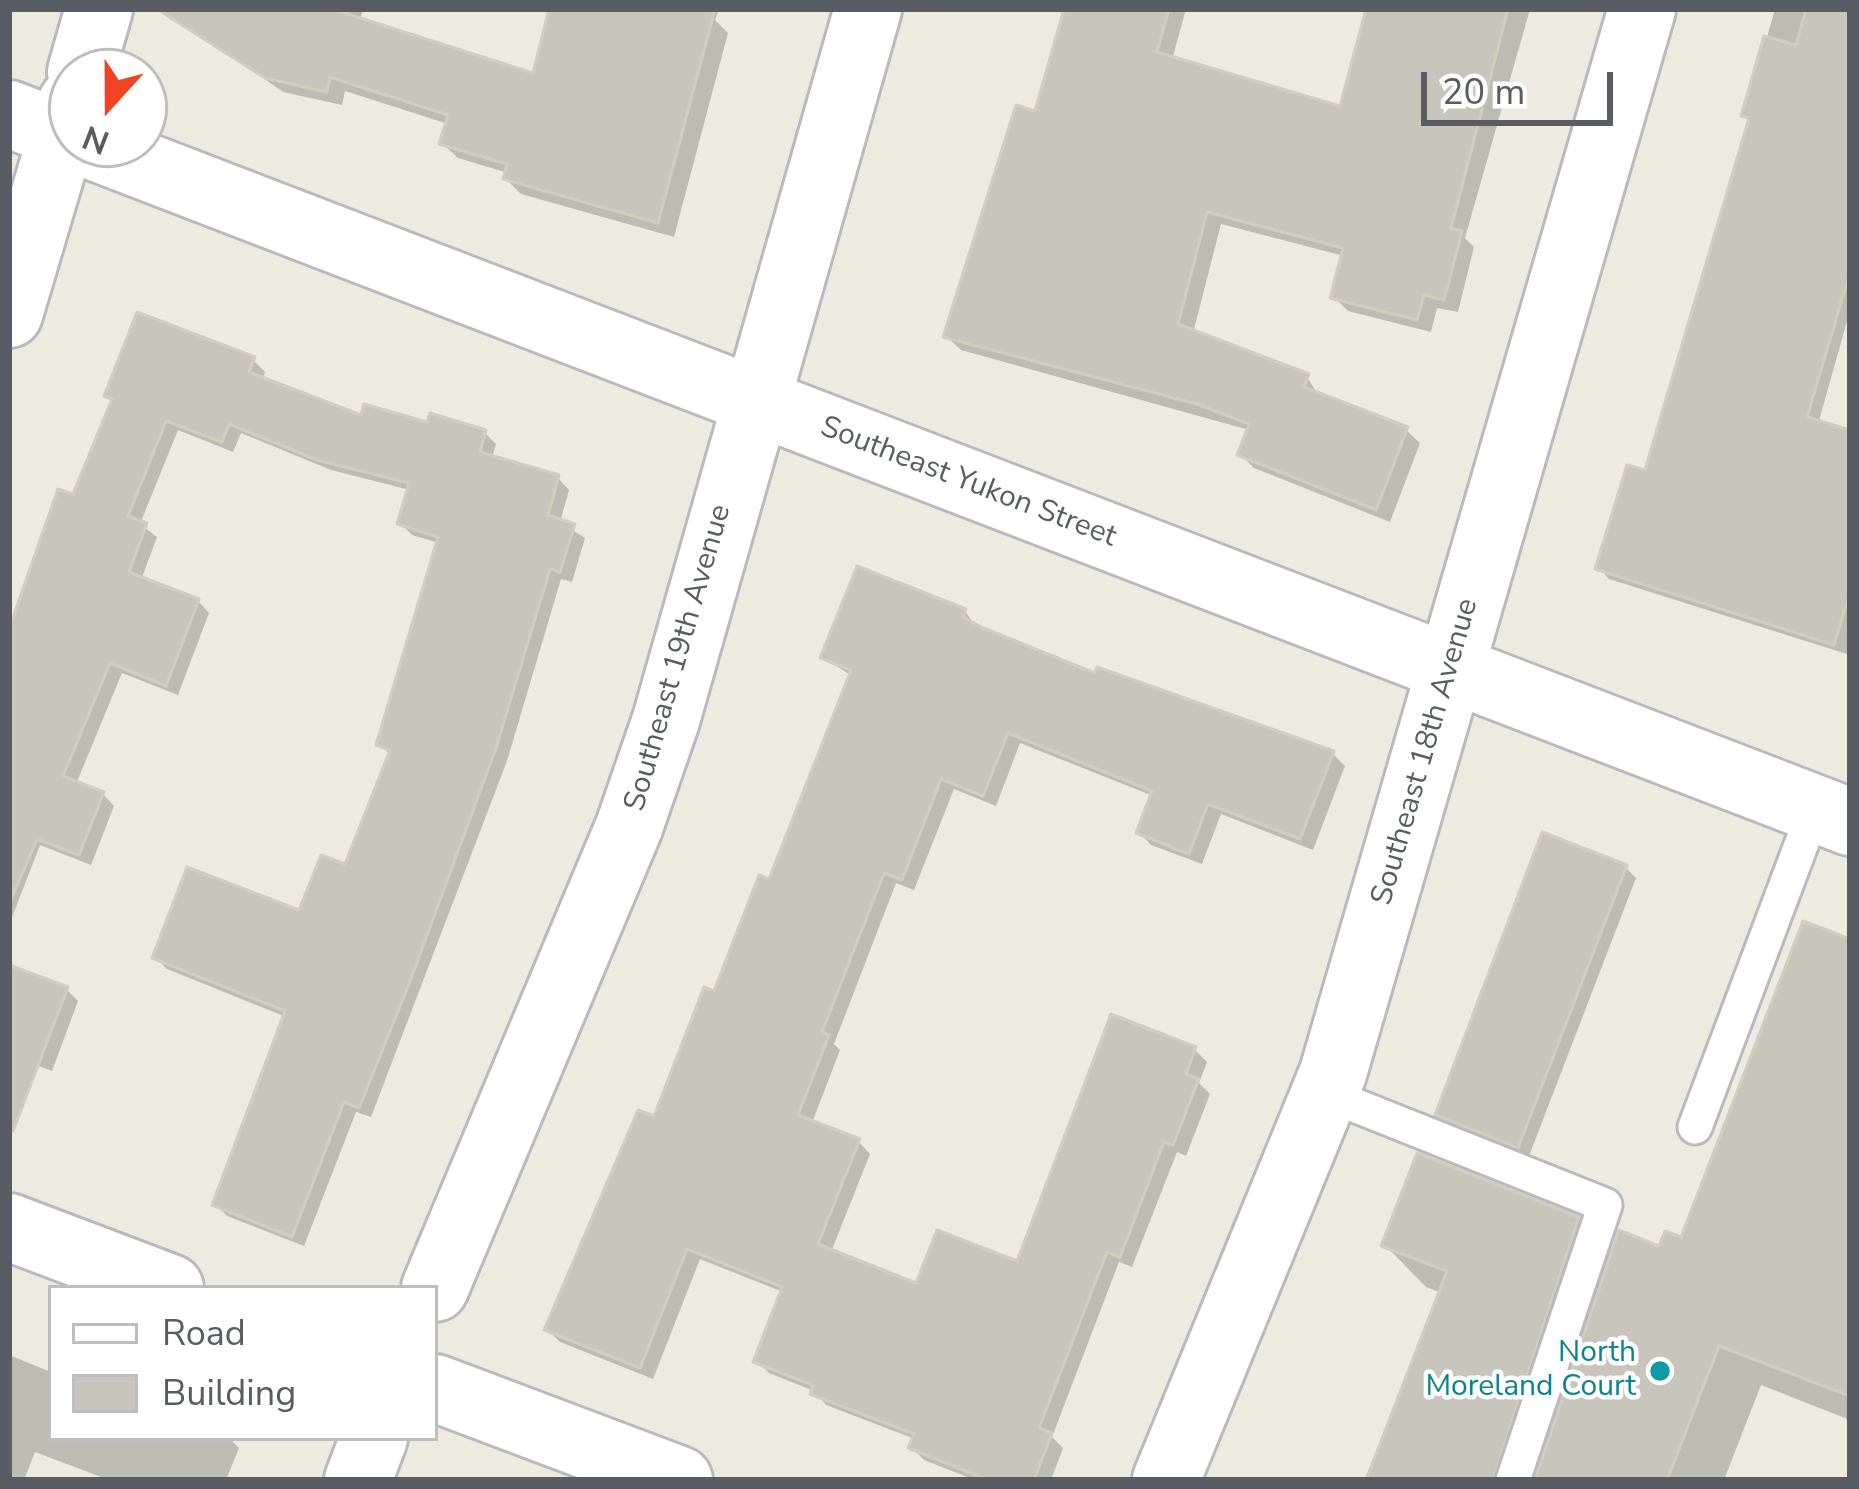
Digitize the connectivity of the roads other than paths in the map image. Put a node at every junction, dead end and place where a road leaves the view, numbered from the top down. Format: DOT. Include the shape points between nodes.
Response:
graph roads {
  1 [pos="100,9"];
  2 [pos="868,9"];
  3 [pos="1642,9"];
  4 [pos="88,48"];
  5 [pos="49,168"];
  6 [pos="166,168"];
  7 [pos="9,314"];
  8 [pos="754,401"];
  9 [pos="1450,667"];
  10 [pos="1832,815"];
  11 [pos="1324,1093"];
  12 [pos="1695,1127"];
  13 [pos="9,1227"];
  14 [pos="162,1285"];
  15 [pos="436,1285"];
  16 [pos="438,1389"];
  17 [pos="373,1441"];
  18 [pos="358,1480"];
  19 [pos="680,1480"];
  20 [pos="1166,1480"];
  21 [pos="1513,1480"];
  1 -- 4 [label="street"];
  2 -- 8 [label="street, Southeast 19th Avenue"];
  3 -- 9 [label="street, Southeast 18th Avenue"];
  5 -- 7 [label="street"];
  6 -- 8 [label="street, Southeast Yukon Street"];
  8 -- 9 [label="street, Southeast Yukon Street"];
  8 -- 15 [label="street, Southeast 19th Avenue" via="629,827"];
  9 -- 10 [label="street, Southeast Yukon Street"];
  9 -- 11 [label="street, Southeast 18th Avenue"];
  10 -- 12 [label="lane"];
  11 -- 20 [label="street, Southeast 18th Avenue"];
  11 -- 21 [label="lane" via="1605,1205"];
  13 -- 14 [label="street"];
  16 -- 19 [label="street"];
  17 -- 18 [label="street"];
}
